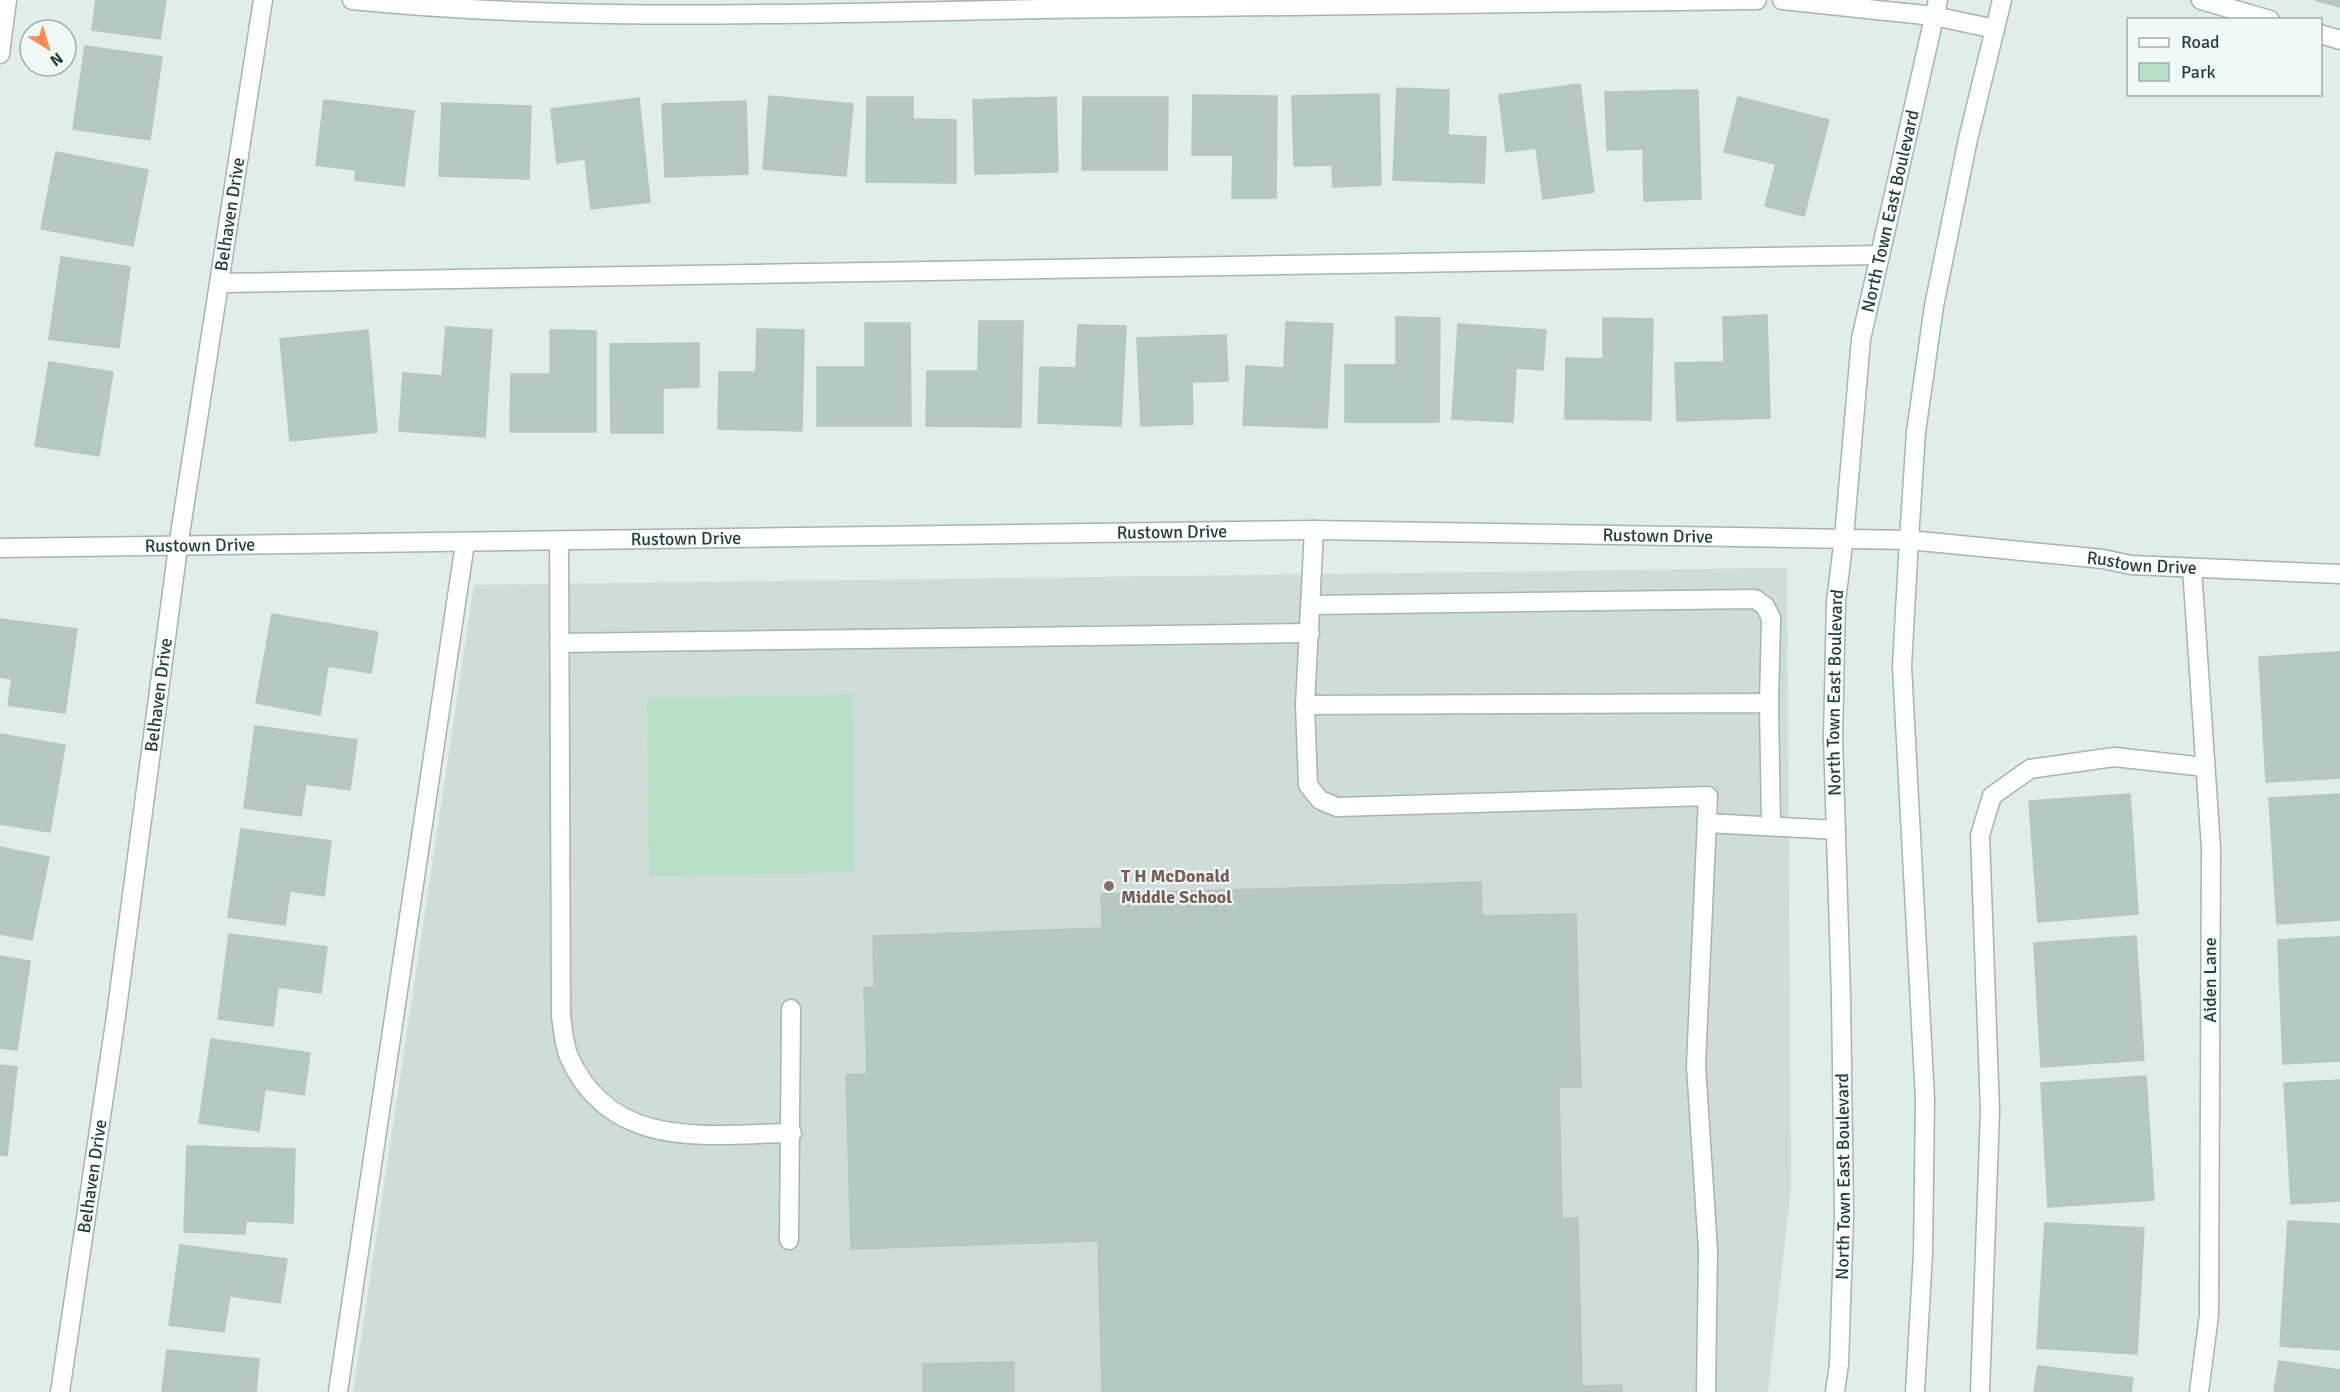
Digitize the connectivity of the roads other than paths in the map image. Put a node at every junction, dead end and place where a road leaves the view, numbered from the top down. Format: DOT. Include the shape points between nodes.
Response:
graph roads {
  1 [pos="7,0"];
  2 [pos="262,0"];
  3 [pos="352,0"];
  4 [pos="1756,0"];
  5 [pos="1782,0"];
  6 [pos="2002,0"];
  7 [pos="2201,0"];
  8 [pos="1936,8"];
  9 [pos="2263,18"];
  10 [pos="1995,29"];
  11 [pos="2322,35"];
  12 [pos="2340,40"];
  13 [pos="0,54"];
  14 [pos="1878,255"];
  15 [pos="219,283"];
  16 [pos="1314,530"];
  17 [pos="1844,537"];
  18 [pos="1909,540"];
  19 [pos="559,542"];
  20 [pos="465,543"];
  21 [pos="178,547"];
  22 [pos="0,548"];
  23 [pos="2192,568"];
  24 [pos="2340,574"];
  25 [pos="1311,605"];
  26 [pos="1310,633"];
  27 [pos="559,643"];
  28 [pos="1769,703"];
  29 [pos="1305,705"];
  30 [pos="2205,767"];
  31 [pos="1707,823"];
  32 [pos="1771,826"];
  33 [pos="1836,830"];
  34 [pos="791,1009"];
  35 [pos="792,1133"];
  36 [pos="789,1240"];
  37 [pos="60,1392"];
  38 [pos="338,1392"];
  39 [pos="1706,1392"];
  40 [pos="1835,1392"];
  41 [pos="1915,1392"];
  42 [pos="1980,1392"];
  43 [pos="2199,1392"];
  1 -- 13 [label="street"];
  2 -- 15 [label="street, Belhaven Drive"];
  3 -- 4 [label="street" via="655,17 1215,5"];
  5 -- 8 [label="street"];
  6 -- 10 [label="street"];
  7 -- 9 [label="street"];
  8 -- 10 [label="street"];
  8 -- 14 [label="street, North Town East Boulevard"];
  10 -- 18 [label="street" via="1934,306 1916,432"];
  11 -- 12 [label="street"];
  14 -- 15 [label="street"];
  14 -- 17 [label="street, North Town East Boulevard" via="1861,339"];
  15 -- 21 [label="street, Belhaven Drive"];
  16 -- 17 [label="street, Rustown Drive"];
  16 -- 19 [label="street, Rustown Drive"];
  16 -- 25 [label="street"];
  17 -- 18 [label="street, Rustown Drive"];
  17 -- 33 [label="street, North Town East Boulevard" via="1836,601"];
  18 -- 23 [label="street, Rustown Drive"];
  18 -- 41 [label="street" via="1902,666 1925,1099 1923,1254"];
  19 -- 20 [label="street, Rustown Drive"];
  19 -- 27 [label="street"];
  20 -- 21 [label="street, Rustown Drive"];
  20 -- 38 [label="street"];
  21 -- 22 [label="street, Rustown Drive"];
  21 -- 37 [label="street, Belhaven Drive" via="116,1016"];
  23 -- 24 [label="street, Rustown Drive"];
  23 -- 30 [label="street, Aiden Lane"];
  25 -- 26 [label="street"];
  25 -- 28 [label="street" via="1755,599 1765,606 1771,618"];
  26 -- 27 [label="street"];
  26 -- 29 [label="street"];
  27 -- 35 [label="street" via="561,1016 569,1056 589,1090 604,1104 620,1117 656,1131"];
  28 -- 29 [label="street"];
  28 -- 32 [label="street"];
  29 -- 31 [label="street" via="1308,785 1320,800 1337,807 1708,796"];
  30 -- 42 [label="street" via="2114,757 2040,767 2030,769 1992,796 1980,835 1990,1111"];
  30 -- 43 [label="street, Aiden Lane" via="2211,848 2209,1315"];
  31 -- 32 [label="street"];
  31 -- 39 [label="street" via="1696,1065 1708,1250"];
  32 -- 33 [label="street"];
  33 -- 40 [label="street, North Town East Boulevard" via="1844,1214"];
  34 -- 35 [label="street"];
  35 -- 36 [label="street"];
}
